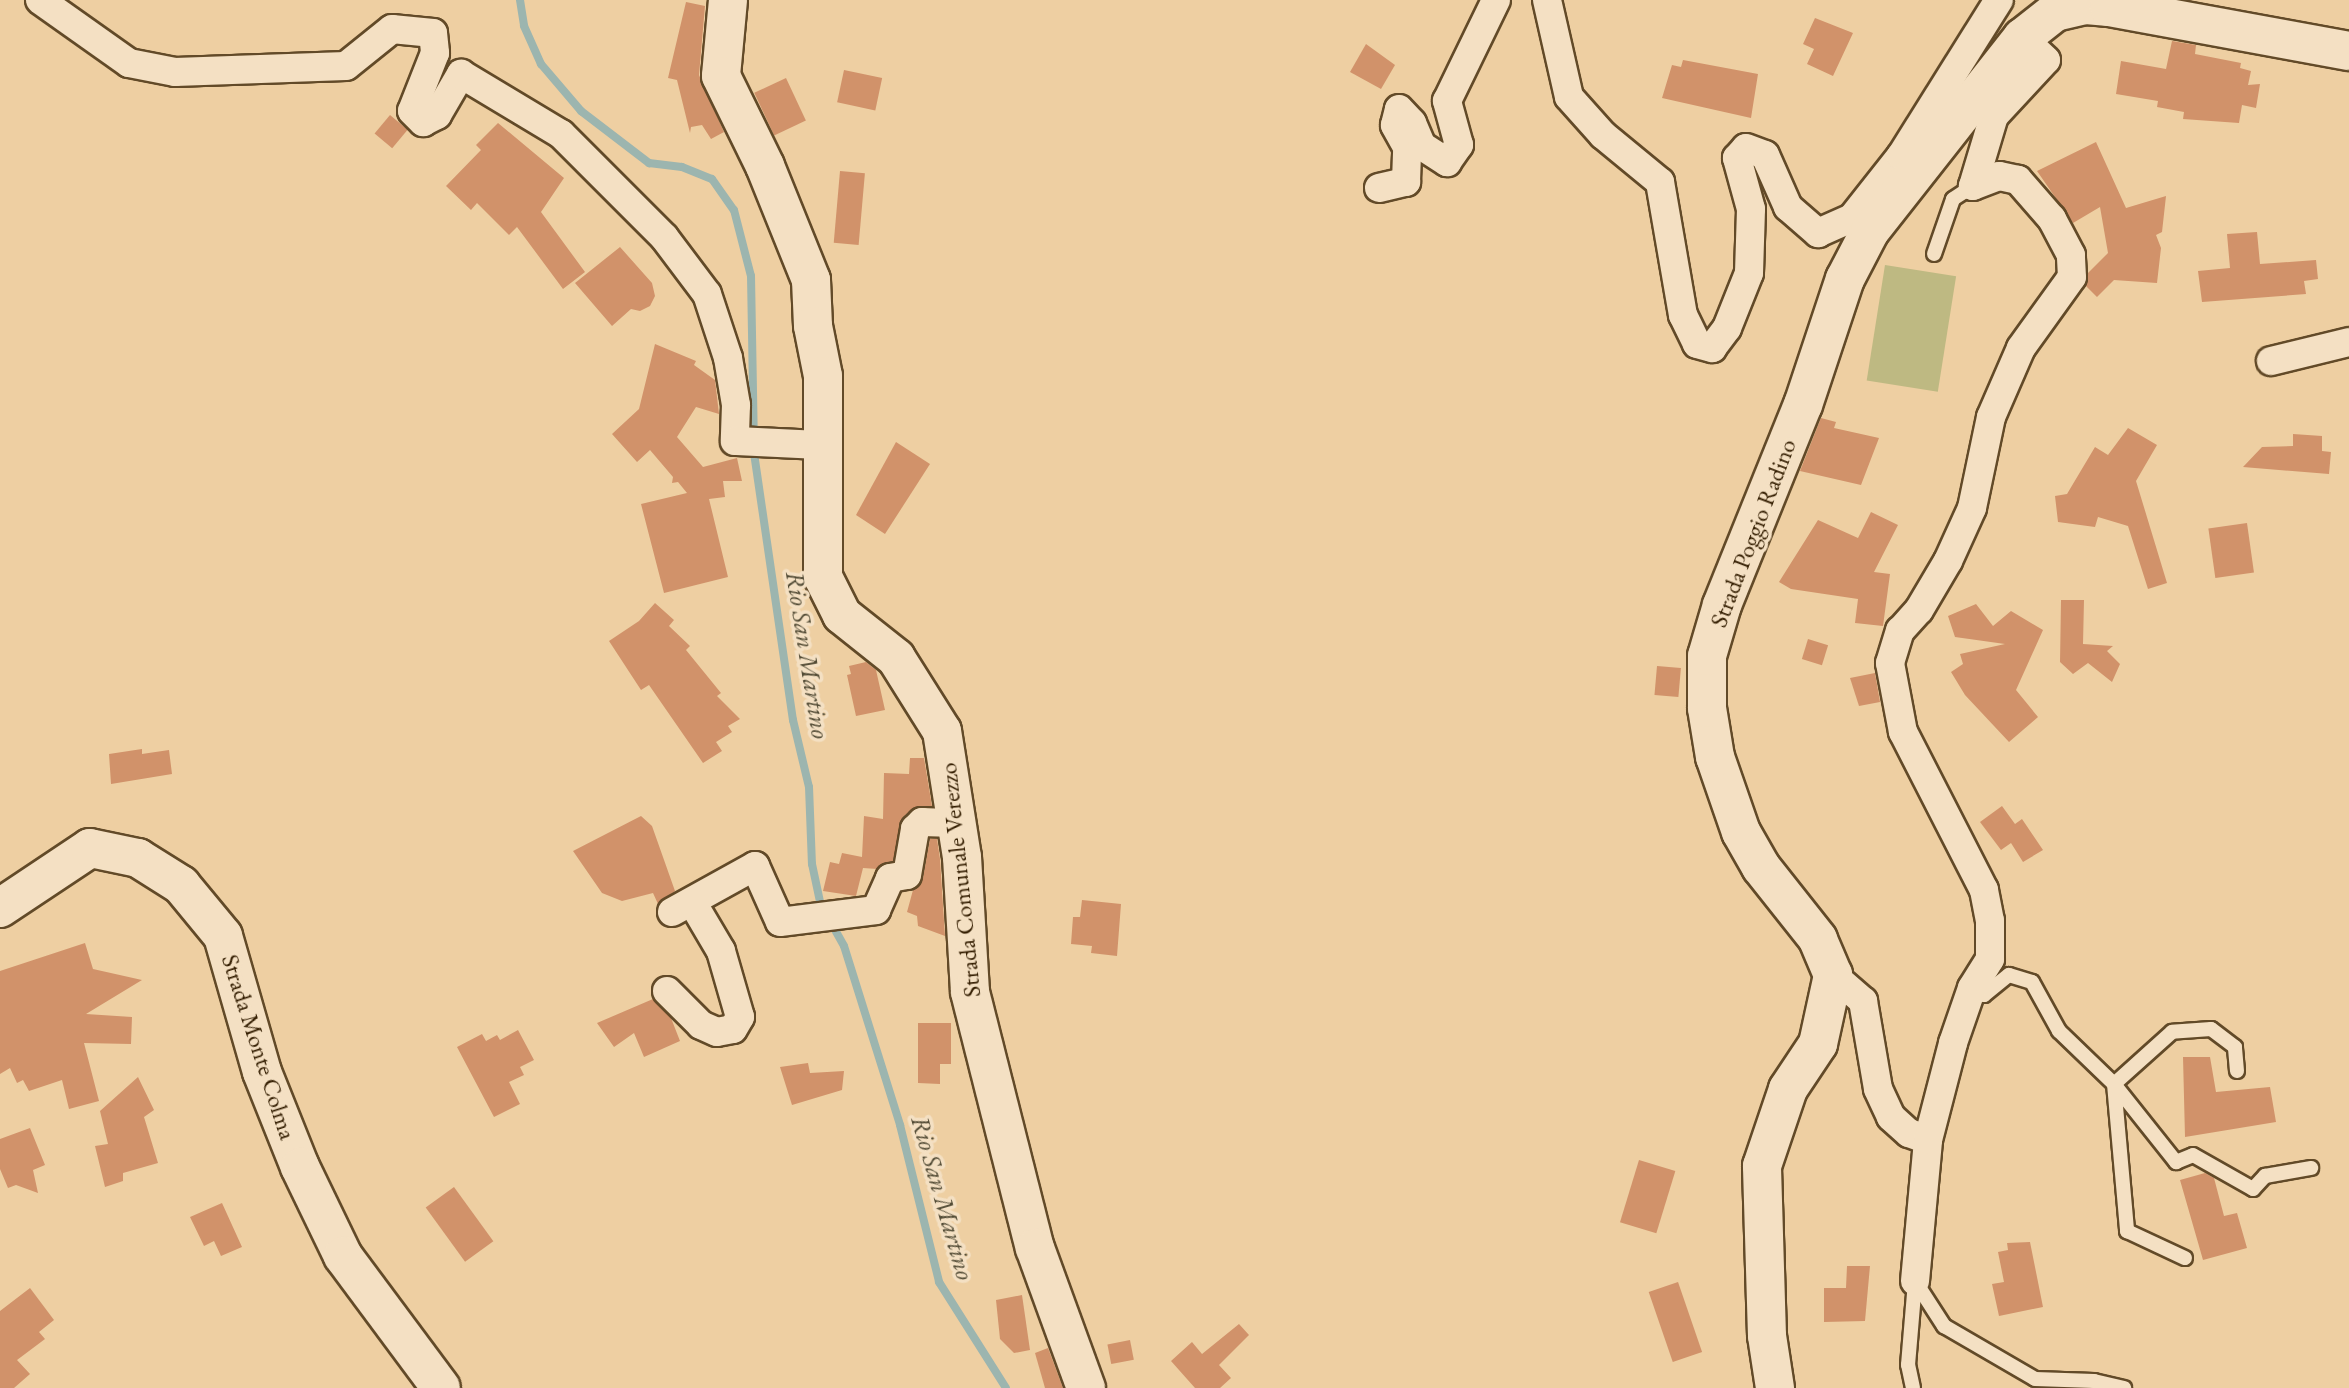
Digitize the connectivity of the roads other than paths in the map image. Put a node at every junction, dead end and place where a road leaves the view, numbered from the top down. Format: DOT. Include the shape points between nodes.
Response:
graph roads {
  1 [pos="40,0"];
  2 [pos="728,0"];
  3 [pos="1496,0"];
  4 [pos="1547,0"];
  5 [pos="1999,0"];
  6 [pos="2022,38"];
  7 [pos="2349,51"];
  8 [pos="1907,168"];
  9 [pos="1973,186"];
  10 [pos="1379,188"];
  11 [pos="1934,254"];
  12 [pos="2349,342"];
  13 [pos="2271,361"];
  14 [pos="821,445"];
  15 [pos="954,808"];
  16 [pos="0,908"];
  17 [pos="1833,975"];
  18 [pos="1972,988"];
  19 [pos="667,991"];
  20 [pos="2237,1071"];
  21 [pos="2114,1084"];
  22 [pos="1928,1140"];
  23 [pos="2311,1168"];
  24 [pos="2185,1258"];
  25 [pos="1916,1281"];
  26 [pos="441,1388"];
  27 [pos="1086,1388"];
  28 [pos="1775,1388"];
  29 [pos="1913,1388"];
  30 [pos="2124,1388"];
  1 -- 14 [label="street" via="129,63 175,72 346,66 392,29 433,33 435,53 412,111 423,122 437,115 461,74 561,134 656,228 707,294 728,358 736,405 735,441"];
  2 -- 14 [label="street, Strada Comunale Verezzo" via="721,76 765,166 811,280 813,326 823,376"];
  3 -- 10 [label="street" via="1447,101 1459,145 1447,162 1422,146 1412,123 1399,109 1395,125 1407,147 1406,182"];
  4 -- 8 [label="street" via="1569,97 1603,135 1660,182 1682,315 1697,344 1712,348 1727,328 1749,273 1751,209 1737,158 1746,148 1765,155 1788,206 1818,233 1852,218"];
  5 -- 8 [label="street"];
  6 -- 7 [label="street, Strada Poggio Radino" via="2043,18 2086,5"];
  6 -- 8 [label="street, Strada Poggio Radino"];
  6 -- 9 [label="street" via="2046,60 1994,116"];
  8 -- 17 [label="street, Strada Poggio Radino" via="1845,279 1803,405 1722,605 1707,656 1707,708 1715,757 1741,832 1761,867 1818,939"];
  9 -- 11 [label="lane" via="1953,199"];
  9 -- 18 [label="street" via="1999,176 2018,180 2052,219 2071,255 2072,277 2021,348 1991,417 1972,508 1948,561 1919,610 1900,631 1890,663 1903,732 1984,890 1990,958"];
  12 -- 13 [label="street"];
  14 -- 15 [label="street, Strada Comunale Verezzo" via="823,577 842,615 896,658 926,700 942,731"];
  15 -- 19 [label="street" via="947,822 922,822 915,829 907,875 890,878 876,909 780,922 755,866 682,907 721,951 740,1017 733,1029 717,1032 701,1025"];
  15 -- 27 [label="street, Strada Comunale Verezzo" via="970,992 1035,1248"];
  16 -- 26 [label="street, Strada Monte Colma" via="90,848 138,858 181,886 223,936 262,1072 343,1256"];
  17 -- 22 [label="street" via="1863,1000 1878,1089 1891,1117 1909,1133"];
  17 -- 28 [label="street" via="1818,1044 1788,1089 1762,1166 1767,1336"];
  18 -- 21 [label="lane" via="1984,995 2010,975 2032,982 2059,1031"];
  18 -- 22 [label="street"];
  20 -- 21 [label="lane" via="2235,1047 2211,1029 2172,1032"];
  21 -- 23 [label="lane" via="2176,1162 2193,1155 2253,1189 2266,1175"];
  21 -- 24 [label="lane" via="2127,1231"];
  22 -- 25 [label="street"];
  25 -- 29 [label="lane" via="1908,1365"];
  25 -- 30 [label="lane" via="1944,1326 2035,1380 2094,1381"];
}
